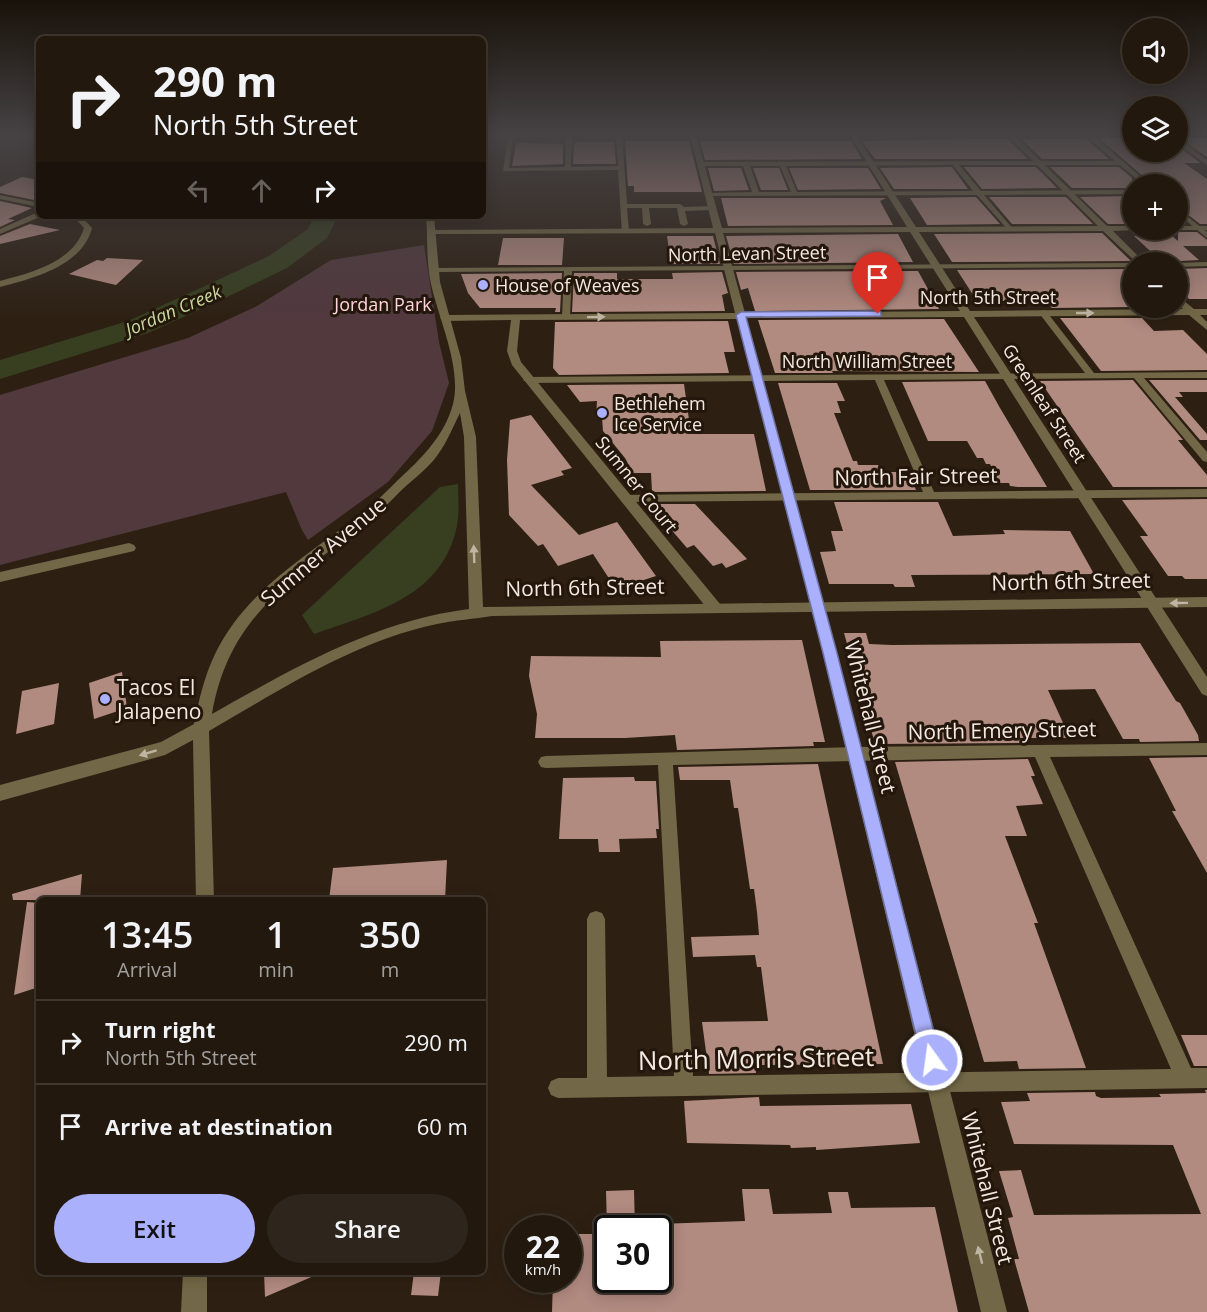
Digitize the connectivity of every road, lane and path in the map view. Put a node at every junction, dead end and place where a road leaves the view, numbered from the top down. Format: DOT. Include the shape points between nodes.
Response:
graph roads {
  1 [pos="622,196"];
  2 [pos="709,196"];
  3 [pos="890,196"];
  4 [pos="983,196"];
  5 [pos="1071,196"];
  6 [pos="0,197"];
  7 [pos="36,204"];
  8 [pos="623,206"];
  9 [pos="645,206"];
  10 [pos="712,208"];
  11 [pos="682,209"];
  12 [pos="36,215"];
  13 [pos="1188,218"];
  14 [pos="80,219"];
  15 [pos="430,219"];
  16 [pos="647,224"];
  17 [pos="684,224"];
  18 [pos="1105,228"];
  19 [pos="1122,228"];
  20 [pos="1202,228"];
  21 [pos="1009,229"];
  22 [pos="911,230"];
  23 [pos="624,231"];
  24 [pos="718,231"];
  25 [pos="0,232"];
  26 [pos="431,232"];
  27 [pos="1207,236"];
  28 [pos="1130,252"];
  29 [pos="1207,264"];
  30 [pos="1122,265"];
  31 [pos="1188,265"];
  32 [pos="935,266"];
  33 [pos="728,268"];
  34 [pos="568,269"];
  35 [pos="434,270"];
  36 [pos="0,284"];
  37 [pos="1188,309"];
  38 [pos="1191,312"];
  39 [pos="1207,312"];
  40 [pos="1043,313"];
  41 [pos="966,314"];
  42 [pos="741,315"];
  43 [pos="516,317"];
  44 [pos="566,317"];
  45 [pos="445,318"];
  46 [pos="1207,327"];
  47 [pos="1090,375"];
  48 [pos="1136,375"];
  49 [pos="1207,375"];
  50 [pos="1006,376"];
  51 [pos="757,378"];
  52 [pos="878,378"];
  53 [pos="528,380"];
  54 [pos="460,388"];
  55 [pos="1207,459"];
  56 [pos="1207,493"];
  57 [pos="1082,494"];
  58 [pos="930,495"];
  59 [pos="788,497"];
  60 [pos="625,498"];
  61 [pos="129,548"];
  62 [pos="0,577"];
  63 [pos="1151,603"];
  64 [pos="1207,603"];
  65 [pos="817,606"];
  66 [pos="715,608"];
  67 [pos="476,612"];
  68 [pos="1207,690"];
  69 [pos="201,729"];
  70 [pos="1207,748"];
  71 [pos="1040,751"];
  72 [pos="855,753"];
  73 [pos="665,759"];
  74 [pos="546,762"];
  75 [pos="0,793"];
  76 [pos="205,897"];
  77 [pos="596,919"];
  78 [pos="1185,1078"];
  79 [pos="1207,1078"];
  80 [pos="937,1082"];
  81 [pos="684,1086"];
  82 [pos="558,1088"];
  83 [pos="597,1088"];
  84 [pos="195,1275"];
  85 [pos="194,1312"];
  86 [pos="994,1312"];
  1 -- 8 [label="lane"];
  2 -- 10 [label="street, Whitehall Street"];
  3 -- 22 [label="street, Greenleaf Street"];
  4 -- 21 [label="lane"];
  5 -- 18 [label="street"];
  6 -- 7 [label="street"];
  8 -- 9 [label="lane"];
  8 -- 23 [label="lane"];
  9 -- 11 [label="lane"];
  9 -- 16 [label="lane"];
  10 -- 11 [label="lane"];
  10 -- 24 [label="street, Whitehall Street"];
  11 -- 17 [label="lane"];
  12 -- 25 [label="lane"];
  13 -- 20 [label="lane"];
  14 -- 36 [label="street" via="88,228 87,235 72,253 36,273"];
  15 -- 26 [label="street, Sumner Avenue"];
  18 -- 19 [label="street"];
  18 -- 21 [label="street"];
  18 -- 28 [label="street"];
  20 -- 27 [label="lane"];
  21 -- 22 [label="street"];
  22 -- 24 [label="street"];
  22 -- 32 [label="street, Greenleaf Street"];
  23 -- 24 [label="street"];
  23 -- 26 [label="street"];
  24 -- 33 [label="street, Whitehall Street"];
  26 -- 35 [label="street, Sumner Avenue"];
  29 -- 31 [label="lane"];
  30 -- 32 [label="lane, North Levan Street"];
  32 -- 33 [label="lane, North Levan Street"];
  32 -- 41 [label="street, Greenleaf Street"];
  33 -- 34 [label="lane, North Levan Street"];
  33 -- 42 [label="street, Whitehall Street"];
  34 -- 35 [label="lane, North Levan Street"];
  34 -- 44 [label="lane"];
  35 -- 45 [label="street, Sumner Avenue"];
  37 -- 38 [label="street"];
  38 -- 39 [label="street, North 5th Street"];
  40 -- 38 [label="street, North 5th Street, one-way"];
  38 -- 46 [label="street"];
  40 -- 41 [label="street, North 5th Street"];
  40 -- 47 [label="lane"];
  41 -- 42 [label="street, North 5th Street"];
  41 -- 50 [label="street, Greenleaf Street"];
  44 -- 42 [label="street, North 5th Street, one-way"];
  42 -- 51 [label="street, Whitehall Street"];
  43 -- 44 [label="street, North 5th Street"];
  43 -- 45 [label="street, North 5th Street"];
  43 -- 53 [label="street, Sumner Court" via="512,351"];
  45 -- 54 [label="street, Sumner Avenue"];
  47 -- 48 [label="lane, North William Street"];
  47 -- 50 [label="lane, North William Street"];
  48 -- 49 [label="lane, North William Street"];
  48 -- 55 [label="lane"];
  50 -- 52 [label="lane, North William Street"];
  50 -- 57 [label="street, Greenleaf Street"];
  51 -- 52 [label="lane, North William Street"];
  51 -- 53 [label="lane, North William Street"];
  51 -- 59 [label="street, Whitehall Street"];
  52 -- 58 [label="lane"];
  53 -- 60 [label="street, Sumner Court"];
  67 -- 54 [label="street, one-way" via="470,437"];
  54 -- 69 [label="street, Sumner Avenue" via="452,420 429,458 369,514 291,572 238,628 208,691"];
  56 -- 57 [label="lane, North Fair Street"];
  57 -- 58 [label="lane, North Fair Street"];
  57 -- 63 [label="street, Greenleaf Street"];
  58 -- 59 [label="lane, North Fair Street"];
  59 -- 60 [label="lane, North Fair Street"];
  59 -- 65 [label="street, Whitehall Street"];
  60 -- 66 [label="street, Sumner Court"];
  61 -- 62 [label="street"];
  64 -- 63 [label="street, North 6th Street, one-way"];
  63 -- 65 [label="street, North 6th Street"];
  63 -- 68 [label="street, Greenleaf Street"];
  65 -- 66 [label="street, North 6th Street"];
  65 -- 72 [label="street, Whitehall Street"];
  66 -- 67 [label="street, North 6th Street"];
  67 -- 69 [label="street, North 6th Street" via="438,618 354,645"];
  69 -- 75 [label="street, North 6th Street, one-way" via="147,754"];
  69 -- 76 [label="street, Sumner Avenue"];
  70 -- 71 [label="lane, North Emery Street"];
  71 -- 72 [label="lane, North Emery Street"];
  71 -- 78 [label="lane"];
  72 -- 73 [label="lane, North Emery Street"];
  72 -- 80 [label="street, Whitehall Street"];
  73 -- 74 [label="lane, North Emery Street"];
  73 -- 81 [label="lane"];
  77 -- 83 [label="lane"];
  78 -- 79 [label="lane, North Morris Street"];
  78 -- 80 [label="lane, North Morris Street"];
  80 -- 81 [label="lane, North Morris Street"];
  86 -- 80 [label="street, Whitehall Street, one-way"];
  81 -- 83 [label="lane, North Morris Street"];
  82 -- 83 [label="lane, North Morris Street"];
  84 -- 85 [label="street"];
}
